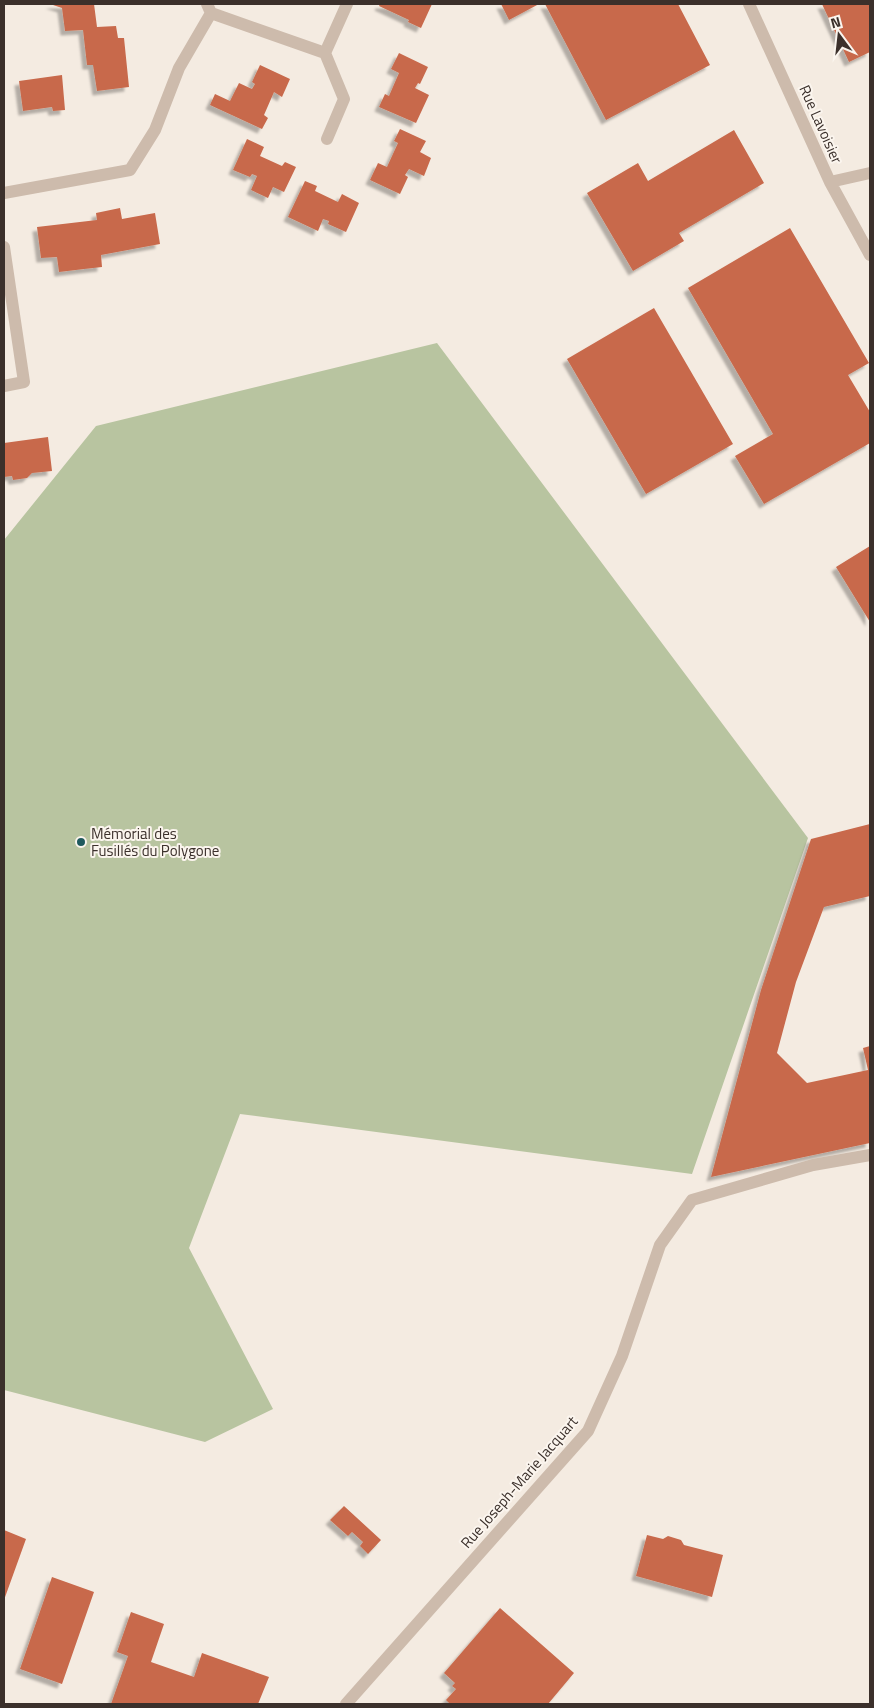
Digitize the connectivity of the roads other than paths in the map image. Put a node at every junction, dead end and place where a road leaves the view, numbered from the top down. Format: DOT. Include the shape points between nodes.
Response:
graph roads {
  1 [pos="347,4"];
  2 [pos="748,4"];
  3 [pos="209,8"];
  4 [pos="325,53"];
  5 [pos="327,139"];
  6 [pos="870,172"];
  7 [pos="830,182"];
  8 [pos="4,193"];
  9 [pos="4,247"];
  10 [pos="870,255"];
  11 [pos="4,386"];
  12 [pos="870,1155"];
  13 [pos="346,1704"];
  1 -- 4 [label="street"];
  2 -- 7 [label="street, Rue Lavoisier"];
  3 -- 4 [label="street"];
  3 -- 8 [label="street" via="179,68 155,130 130,170"];
  4 -- 5 [label="street" via="344,98"];
  6 -- 7 [label="street"];
  7 -- 10 [label="street, Rue Lavoisier"];
  9 -- 11 [label="street" via="24,382"];
  12 -- 13 [label="street, Rue Joseph-Marie Jacquart" via="813,1166 692,1200 660,1245 622,1356 588,1431"];
}
